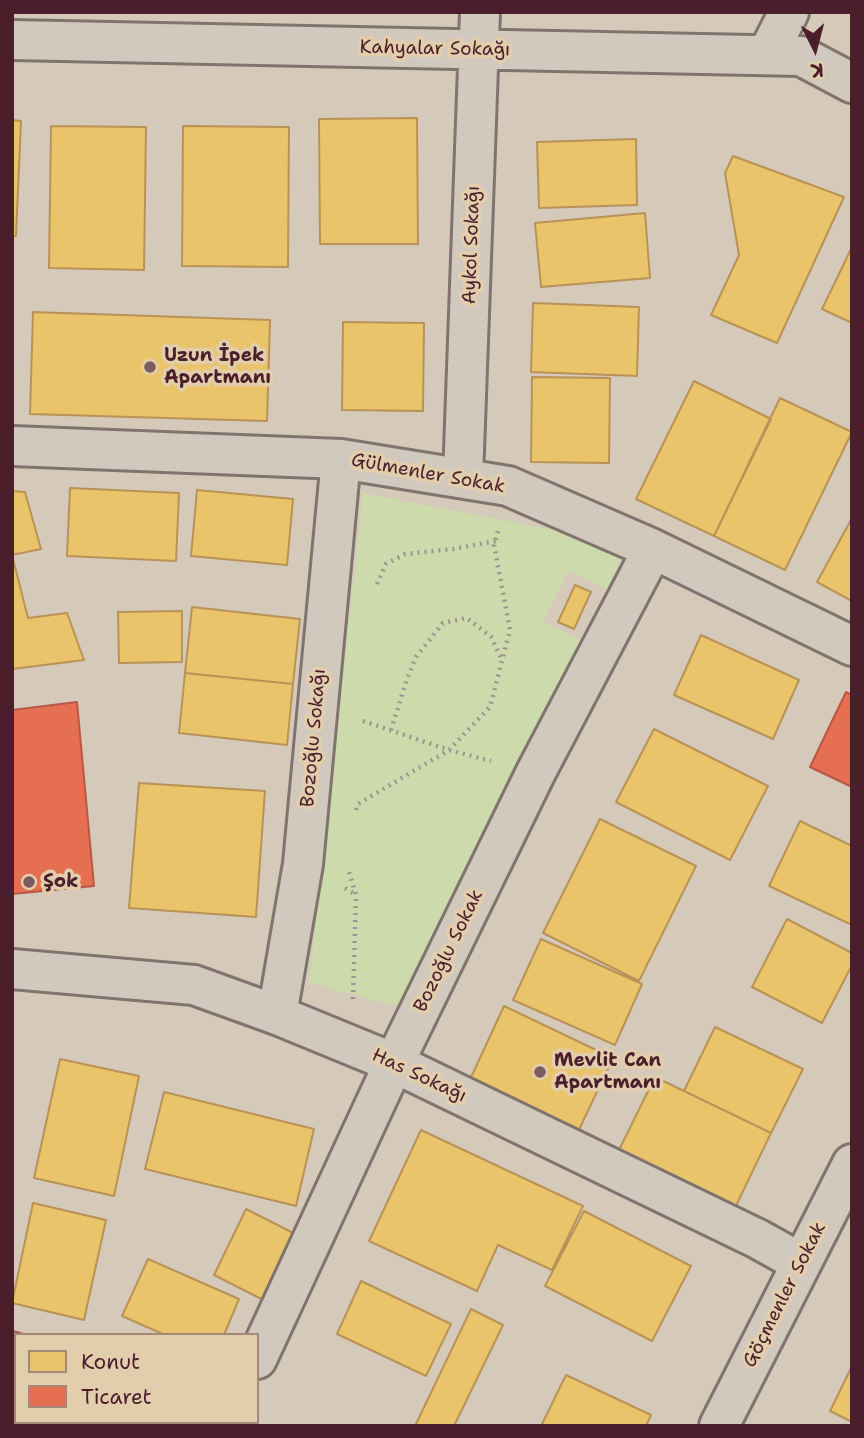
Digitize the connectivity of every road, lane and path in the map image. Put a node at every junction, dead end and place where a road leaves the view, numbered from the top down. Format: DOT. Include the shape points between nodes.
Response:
graph roads {
  1 [pos="480,12"];
  2 [pos="789,12"];
  3 [pos="12,40"];
  4 [pos="479,50"];
  5 [pos="767,55"];
  6 [pos="852,83"];
  7 [pos="12,446"];
  8 [pos="341,459"];
  9 [pos="463,478"];
  10 [pos="508,486"];
  11 [pos="496,541"];
  12 [pos="653,549"];
  13 [pos="376,587"];
  14 [pos="852,646"];
  15 [pos="502,661"];
  16 [pos="317,706"];
  17 [pos="391,730"];
  18 [pos="449,750"];
  19 [pos="536,772"];
  20 [pos="355,816"];
  21 [pos="347,863"];
  22 [pos="303,864"];
  23 [pos="356,895"];
  24 [pos="12,969"];
  25 [pos="277,1015"];
  26 [pos="352,1045"];
  27 [pos="394,1063"];
  28 [pos="852,1164"];
  29 [pos="801,1262"];
  30 [pos="259,1355"];
  31 [pos="719,1426"];
  1 -- 4 [label="street, Aykol Sokağı"];
  2 -- 5 [label="street"];
  3 -- 4 [label="street, Kahyalar Sokağı"];
  4 -- 5 [label="street, Kahyalar Sokağı"];
  4 -- 9 [label="street, Aykol Sokağı"];
  5 -- 6 [label="street, Kahyalar Sokağı" via="801,56"];
  7 -- 8 [label="street, Gülmenler Sokak"];
  8 -- 9 [label="street, Gülmenler Sokak"];
  8 -- 16 [label="street, Bozoğlu Sokağı"];
  9 -- 10 [label="street, Gülmenler Sokak"];
  10 -- 11 [label="path"];
  10 -- 12 [label="street, Gülmenler Sokak"];
  11 -- 13 [label="path" via="405,554 386,564"];
  11 -- 15 [label="path" via="510,629"];
  12 -- 14 [label="street, Gülmenler Sokak"];
  12 -- 19 [label="street, Bozoğlu Sokak"];
  15 -- 17 [label="path" via="491,637 467,618 443,623 416,657"];
  15 -- 18 [label="path" via="490,707"];
  16 -- 17 [label="path"];
  16 -- 22 [label="street, Bozoğlu Sokağı"];
  17 -- 18 [label="path"];
  18 -- 19 [label="path"];
  18 -- 20 [label="path" via="358,804"];
  19 -- 27 [label="street, Bozoğlu Sokak"];
  21 -- 23 [label="path"];
  22 -- 23 [label="path"];
  22 -- 25 [label="street, Bozoğlu Sokağı"];
  23 -- 26 [label="path"];
  24 -- 25 [label="street, Has Sokağı" via="194,985"];
  25 -- 26 [label="street, Has Sokağı"];
  26 -- 27 [label="street, Has Sokağı"];
  27 -- 29 [label="street, Has Sokağı"];
  27 -- 30 [label="street, Bozoğlu Sokak"];
  28 -- 29 [label="street, Göçmenler Sokak"];
  29 -- 31 [label="street, Göçmenler Sokak"];
}
